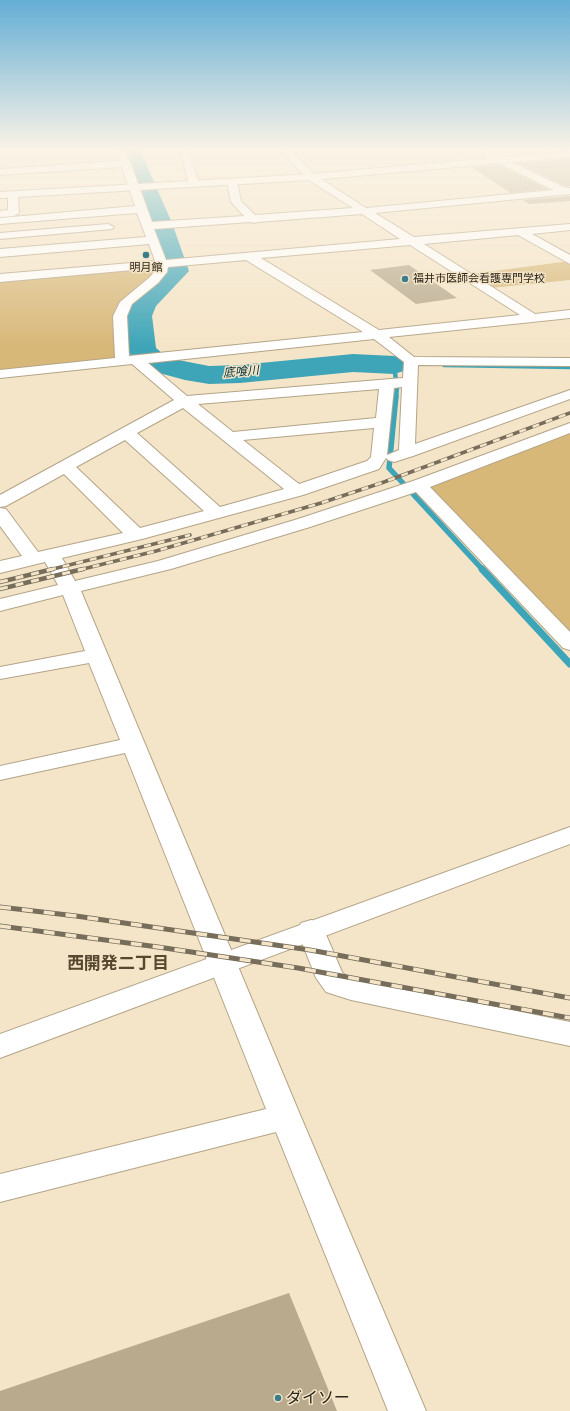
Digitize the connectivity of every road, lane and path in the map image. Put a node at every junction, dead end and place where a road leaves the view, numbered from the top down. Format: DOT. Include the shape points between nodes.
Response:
graph roads {
  1 [pos="57,216"];
  2 [pos="102,216"];
  3 [pos="144,216"];
  4 [pos="250,216"];
  5 [pos="305,216"];
  6 [pos="372,216"];
  7 [pos="254,220"];
  8 [pos="0,221"];
  9 [pos="148,226"];
  10 [pos="108,227"];
  11 [pos="570,227"];
  12 [pos="519,231"];
  13 [pos="0,236"];
  14 [pos="153,240"];
  15 [pos="411,241"];
  16 [pos="116,243"];
  17 [pos="0,253"];
  18 [pos="249,256"];
  19 [pos="570,260"];
  20 [pos="162,264"];
  21 [pos="0,278"];
  22 [pos="570,314"];
  23 [pos="533,318"];
  24 [pos="376,334"];
  25 [pos="129,361"];
  26 [pos="411,361"];
  27 [pos="570,362"];
  28 [pos="0,374"];
  29 [pos="410,382"];
  30 [pos="387,384"];
  31 [pos="570,394"];
  32 [pos="184,401"];
  33 [pos="383,422"];
  34 [pos="570,428"];
  35 [pos="127,433"];
  36 [pos="229,437"];
  37 [pos="407,453"];
  38 [pos="373,465"];
  39 [pos="66,466"];
  40 [pos="419,485"];
  41 [pos="297,491"];
  42 [pos="0,502"];
  43 [pos="0,513"];
  44 [pos="217,513"];
  45 [pos="136,535"];
  46 [pos="43,558"];
  47 [pos="0,567"];
  48 [pos="70,589"];
  49 [pos="0,605"];
  50 [pos="570,644"];
  51 [pos="97,655"];
  52 [pos="0,673"];
  53 [pos="132,744"];
  54 [pos="0,773"];
  55 [pos="570,835"];
  56 [pos="312,930"];
  57 [pos="223,963"];
  58 [pos="570,1034"];
  59 [pos="0,1046"];
  60 [pos="285,1117"];
  61 [pos="0,1188"];
  62 [pos="407,1411"];
  1 -- 8 [label="street"];
  2 -- 10 [label="street"];
  3 -- 9 [label="street"];
  4 -- 7 [label="street"];
  5 -- 7 [label="street"];
  6 -- 15 [label="street"];
  7 -- 9 [label="street"];
  9 -- 14 [label="street"];
  10 -- 13 [label="street"];
  10 -- 16 [label="street"];
  11 -- 12 [label="street"];
  12 -- 15 [label="street"];
  12 -- 19 [label="street"];
  14 -- 16 [label="street"];
  14 -- 20 [label="street"];
  15 -- 18 [label="street"];
  15 -- 23 [label="street"];
  16 -- 17 [label="street"];
  18 -- 20 [label="street"];
  18 -- 24 [label="street"];
  20 -- 21 [label="street"];
  20 -- 25 [label="street" via="161,272 126,302 120,316"];
  22 -- 23 [label="street"];
  23 -- 24 [label="street"];
  24 -- 25 [label="street"];
  24 -- 26 [label="street"];
  25 -- 28 [label="street"];
  25 -- 32 [label="street"];
  26 -- 27 [label="street"];
  26 -- 29 [label="street"];
  29 -- 30 [label="street"];
  29 -- 37 [label="street"];
  30 -- 32 [label="street"];
  30 -- 33 [label="street"];
  31 -- 37 [label="street"];
  32 -- 35 [label="street"];
  32 -- 36 [label="street"];
  33 -- 36 [label="street"];
  33 -- 38 [label="street" via="379,457"];
  34 -- 40 [label="street"];
  35 -- 39 [label="street"];
  35 -- 44 [label="street"];
  36 -- 41 [label="street"];
  37 -- 38 [label="street"];
  38 -- 41 [label="street"];
  39 -- 42 [label="street"];
  39 -- 45 [label="street"];
  40 -- 48 [label="street" via="221,548"];
  40 -- 50 [label="street"];
  41 -- 44 [label="street"];
  43 -- 46 [label="street"];
  44 -- 45 [label="street"];
  45 -- 46 [label="street"];
  46 -- 47 [label="street"];
  46 -- 48 [label="street"];
  48 -- 49 [label="street"];
  48 -- 51 [label="street"];
  51 -- 52 [label="street"];
  51 -- 53 [label="street"];
  53 -- 54 [label="street"];
  53 -- 57 [label="street"];
  55 -- 56 [label="street"];
  56 -- 57 [label="street"];
  56 -- 58 [label="street" via="330,978 336,984"];
  57 -- 59 [label="street"];
  57 -- 60 [label="street"];
  60 -- 61 [label="street"];
  60 -- 62 [label="street"];
}
